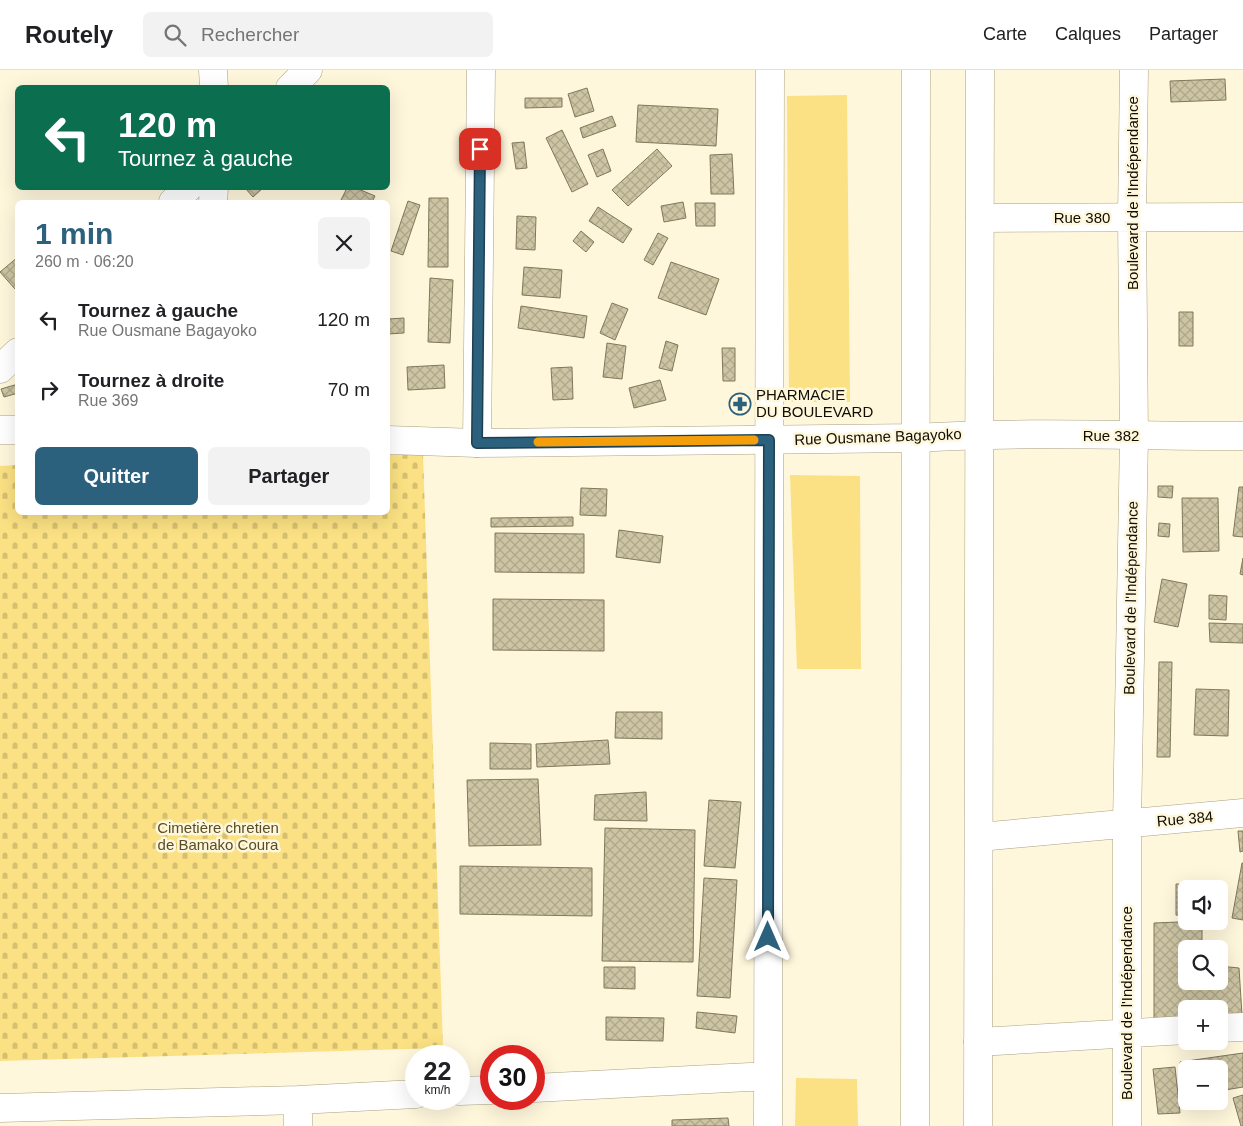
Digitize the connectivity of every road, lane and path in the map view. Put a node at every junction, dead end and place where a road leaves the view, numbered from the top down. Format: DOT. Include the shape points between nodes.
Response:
graph roads {
  1 [pos="213,70"];
  2 [pos="308,70"];
  3 [pos="481,70"];
  4 [pos="770,70"];
  5 [pos="916,70"];
  6 [pos="980,70"];
  7 [pos="1134,70"];
  8 [pos="214,85"];
  9 [pos="293,85"];
  10 [pos="186,190"];
  11 [pos="175,200"];
  12 [pos="1243,217"];
  13 [pos="980,218"];
  14 [pos="1132,218"];
  15 [pos="15,355"];
  16 [pos="0,369"];
  17 [pos="0,430"];
  18 [pos="15,430"];
  19 [pos="979,434"];
  20 [pos="1134,436"];
  21 [pos="1243,436"];
  22 [pos="916,438"];
  23 [pos="390,440"];
  24 [pos="769,440"];
  25 [pos="477,443"];
  26 [pos="1243,813"];
  27 [pos="1128,824"];
  28 [pos="979,837"];
  29 [pos="1243,1027"];
  30 [pos="1228,1028"];
  31 [pos="1178,1031"];
  32 [pos="1127,1034"];
  33 [pos="978,1042"];
  34 [pos="768,1076"];
  35 [pos="545,1087"];
  36 [pos="405,1096"];
  37 [pos="0,1108"];
  38 [pos="298,1113"];
  39 [pos="768,1126"];
  40 [pos="915,1126"];
  41 [pos="978,1126"];
  42 [pos="1127,1126"];
  1 -- 8 [label="main road"];
  2 -- 9 [label="main road"];
  3 -- 25 [label="main road"];
  4 -- 24 [label="main road"];
  5 -- 22 [label="main road"];
  6 -- 13 [label="main road"];
  7 -- 14 [label="main road, Boulevard de l'Indépendance"];
  10 -- 11 [label="main road"];
  12 -- 14 [label="main road, Rue 380"];
  13 -- 14 [label="main road, Rue 380"];
  13 -- 19 [label="main road"];
  14 -- 20 [label="main road, Boulevard de l'Indépendance"];
  15 -- 16 [label="main road"];
  17 -- 18 [label="main road"];
  19 -- 20 [label="main road, Rue 382"];
  19 -- 22 [label="main road, Rue Ousmane Bagayoko"];
  19 -- 28 [label="main road"];
  20 -- 21 [label="main road, Rue 382"];
  20 -- 27 [label="main road, Boulevard de l'Indépendance"];
  22 -- 24 [label="main road, Rue Ousmane Bagayoko"];
  22 -- 40 [label="main road"];
  23 -- 25 [label="main road, Rue Ousmane Bagayoko"];
  24 -- 25 [label="main road, Rue Ousmane Bagayoko"];
  24 -- 34 [label="main road"];
  26 -- 27 [label="main road, Rue 384"];
  27 -- 28 [label="main road, Rue 384"];
  27 -- 32 [label="main road, Boulevard de l'Indépendance"];
  28 -- 33 [label="main road"];
  29 -- 30 [label="main road"];
  31 -- 32 [label="main road"];
  32 -- 33 [label="main road"];
  32 -- 42 [label="main road, Boulevard de l'Indépendance"];
  33 -- 41 [label="main road"];
  34 -- 35 [label="main road"];
  34 -- 39 [label="main road"];
  36 -- 38 [label="main road"];
  37 -- 38 [label="main road"];
}
